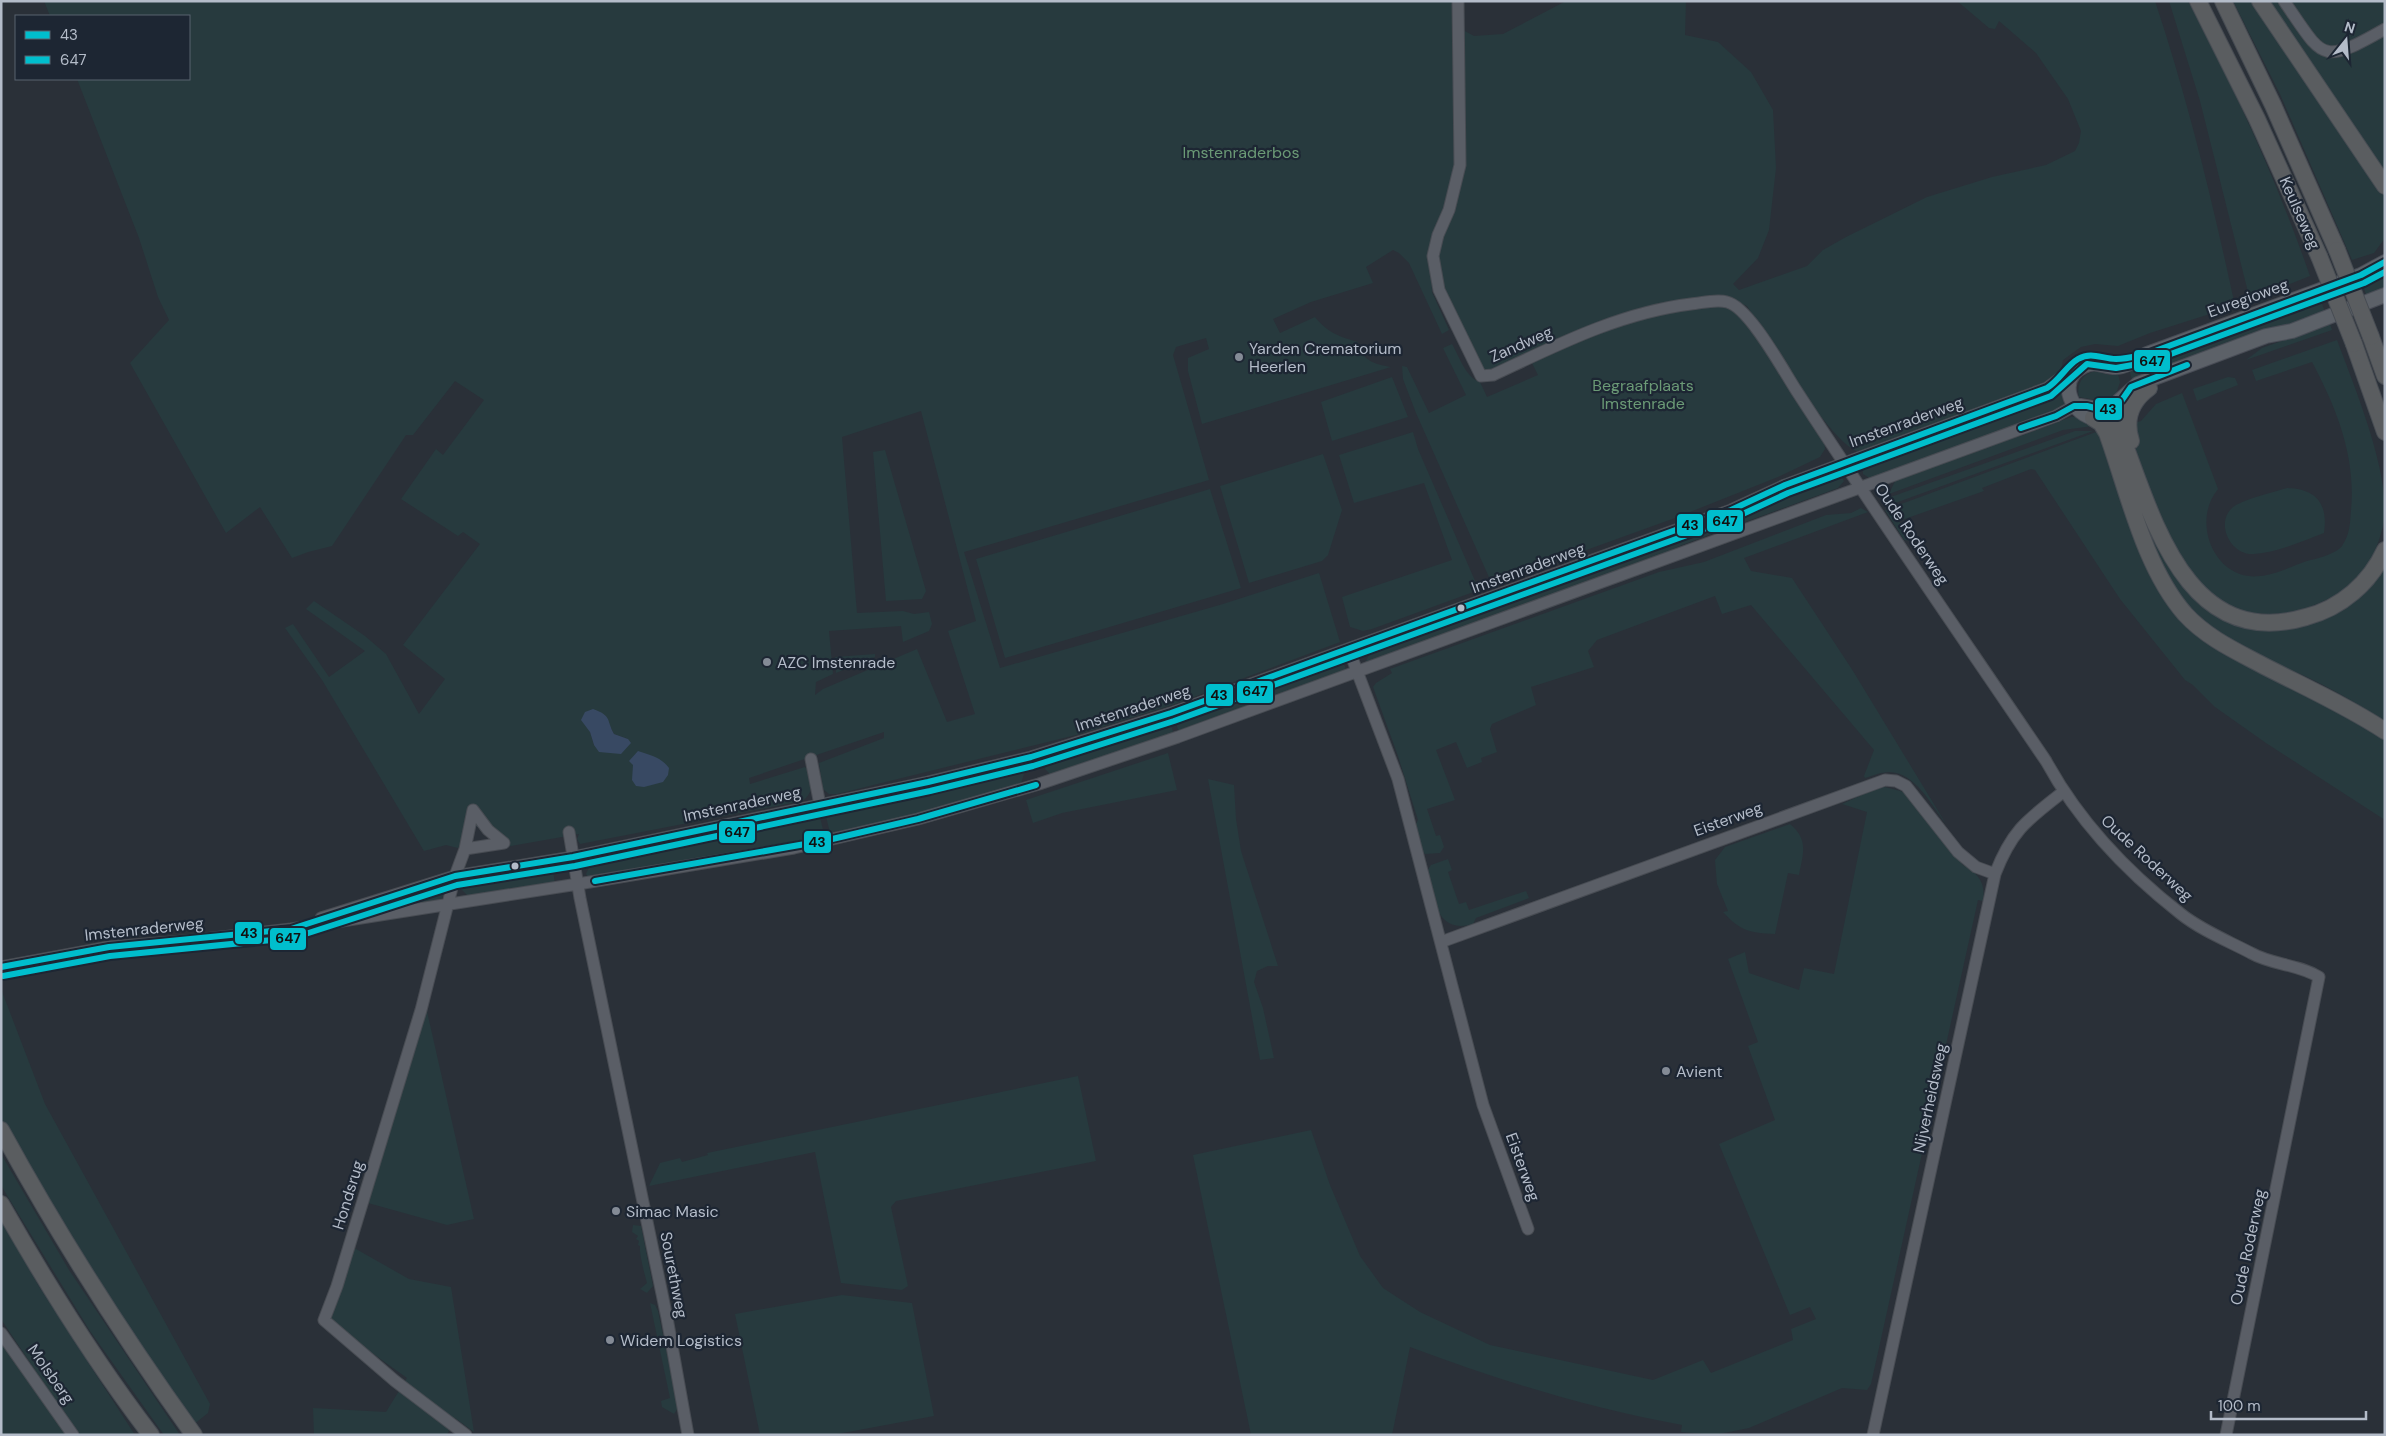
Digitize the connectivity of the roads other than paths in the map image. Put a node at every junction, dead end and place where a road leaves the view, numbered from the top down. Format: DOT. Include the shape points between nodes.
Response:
graph roads {
  1 [pos="1458,1"];
  2 [pos="2198,1"];
  3 [pos="2223,1"];
  4 [pos="2260,1"];
  5 [pos="2284,1"];
  6 [pos="2385,29"];
  7 [pos="2384,185"];
  8 [pos="2385,262"];
  9 [pos="2385,270"];
  10 [pos="2361,276"];
  11 [pos="2380,298"];
  12 [pos="2292,332"];
  13 [pos="2117,362"];
  14 [pos="2066,374"];
  15 [pos="2385,376"];
  16 [pos="2149,388"];
  17 [pos="2122,399"];
  18 [pos="2083,412"];
  19 [pos="2385,432"];
  20 [pos="2131,461"];
  21 [pos="1844,462"];
  22 [pos="1861,487"];
  23 [pos="2385,550"];
  24 [pos="1349,650"];
  25 [pos="1356,671"];
  26 [pos="2385,731"];
  27 [pos="811,759"];
  28 [pos="2063,792"];
  29 [pos="820,805"];
  30 [pos="569,832"];
  31 [pos="465,849"];
  32 [pos="573,857"];
  33 [pos="1995,874"];
  34 [pos="455,876"];
  35 [pos="578,884"];
  36 [pos="449,903"];
  37 [pos="291,929"];
  38 [pos="1441,942"];
  39 [pos="1,967"];
  40 [pos="1,1130"];
  41 [pos="1,1204"];
  42 [pos="1528,1229"];
  43 [pos="1,1332"];
  44 [pos="73,1435"];
  45 [pos="151,1435"];
  46 [pos="194,1435"];
  47 [pos="466,1435"];
  48 [pos="688,1435"];
  49 [pos="1873,1435"];
  50 [pos="2226,1435"];
  1 -- 21 [label="street, Zandweg" via="1460,166 1433,256 1439,290 1476,371 1481,376 1493,376 1634,314 1665,307 1728,302 1744,312"];
  2 -- 19 [label="highway, Keulseweg, bridge" via="2258,119 2319,256"];
  3 -- 15 [label="highway, Keulseweg, bridge" via="2337,250"];
  4 -- 7 [label="highway"];
  5 -- 6 [label="street" via="2316,46 2331,53 2360,43"];
  8 -- 10 [label="main road, Euregioweg"];
  9 -- 10 [label="main road, Euregioweg"];
  10 -- 13 [label="main road, Euregioweg"];
  11 -- 12 [label="main road"];
  12 -- 16 [label="main road"];
  12 -- 17 [label="main road" via="2266,336 2138,384"];
  13 -- 14 [label="main road" via="2100,354 2086,355 2074,362"];
  13 -- 17 [label="main road" via="2128,383"];
  13 -- 18 [label="main road" via="2114,367 2096,363 2080,369 2072,378 2069,390"];
  14 -- 21 [label="street, Imstenraderweg" via="2047,388"];
  16 -- 20 [label="highway" via="2139,395 2130,409"];
  17 -- 18 [label="main road" via="2102,410 2087,406"];
  17 -- 20 [label="highway" via="2117,422"];
  18 -- 22 [label="street, Imstenraderweg" via="2056,416"];
  18 -- 26 [label="highway" via="2101,423 2107,433 2156,566 2185,614 2218,641 2357,713"];
  20 -- 23 [label="highway" via="2165,545 2181,573 2212,603 2238,616 2284,622 2325,610 2344,600 2361,585"];
  21 -- 22 [label="street, Zandweg"];
  21 -- 24 [label="street, Imstenraderweg" via="1731,510"];
  22 -- 25 [label="street, Imstenraderweg"];
  22 -- 28 [label="street, Oude Roderweg" via="2046,761"];
  24 -- 25 [label="street, Eisterweg"];
  24 -- 29 [label="street, Imstenraderweg" via="1170,713 1031,757"];
  25 -- 35 [label="street, Imstenraderweg" via="1178,737 918,820 794,848"];
  25 -- 38 [label="street, Eisterweg" via="1398,779"];
  27 -- 29 [label="street"];
  28 -- 33 [label="street, Nijverheidsweg" via="2014,834"];
  28 -- 50 [label="street, Oude Roderweg" via="2099,836 2182,915 2253,955 2306,969 2319,977"];
  29 -- 32 [label="street, Imstenraderweg"];
  30 -- 32 [label="street, Sourethweg"];
  31 -- 34 [label="street"];
  32 -- 34 [label="street, Imstenraderweg"];
  32 -- 35 [label="street, Sourethweg"];
  33 -- 38 [label="street, Eisterweg" via="1976,867 1958,852 1906,786 1885,780"];
  33 -- 49 [label="street, Nijverheidsweg"];
  34 -- 36 [label="street"];
  34 -- 37 [label="street, Imstenraderweg"];
  35 -- 36 [label="street, Imstenraderweg"];
  35 -- 48 [label="street, Sourethweg"];
  36 -- 37 [label="street, Imstenraderweg"];
  36 -- 47 [label="street, Hondsrug" via="421,1010 324,1320 395,1381"];
  37 -- 39 [label="street, Imstenraderweg" via="109,947"];
  38 -- 42 [label="street, Eisterweg" via="1483,1104"];
  40 -- 46 [label="highway" via="63,1238 154,1380"];
  41 -- 45 [label="highway" via="42,1274"];
  43 -- 44 [label="street, Molsberg"];
}
